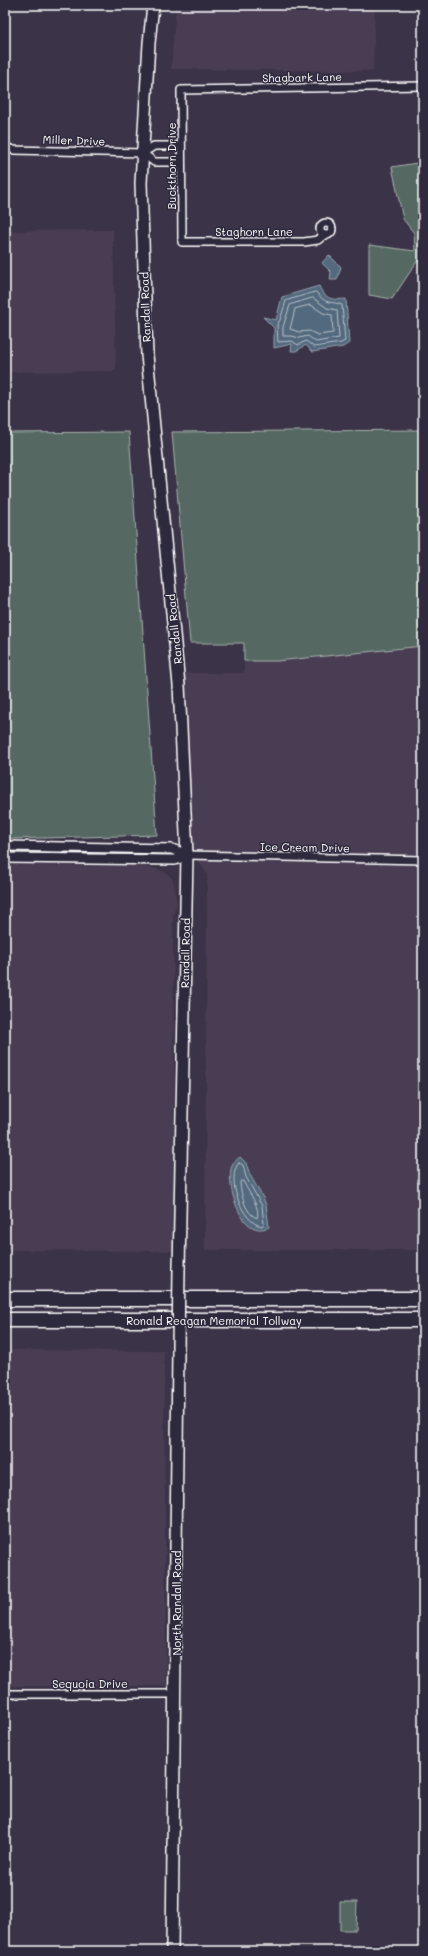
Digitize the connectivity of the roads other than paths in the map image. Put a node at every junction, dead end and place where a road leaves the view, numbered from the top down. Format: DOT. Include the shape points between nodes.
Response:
graph roads {
  1 [pos="153,5"];
  2 [pos="423,86"];
  3 [pos="181,90"];
  4 [pos="181,146"];
  5 [pos="5,147"];
  6 [pos="143,154"];
  7 [pos="181,162"];
  8 [pos="324,235"];
  9 [pos="182,242"];
  10 [pos="5,846"];
  11 [pos="186,856"];
  12 [pos="5,858"];
  13 [pos="423,860"];
  14 [pos="179,1255"];
  15 [pos="5,1299"];
  16 [pos="423,1299"];
  17 [pos="5,1320"];
  18 [pos="423,1320"];
  19 [pos="5,1694"];
  20 [pos="175,1694"];
  21 [pos="172,1951"];
  1 -- 6 [label="main road, Randall Road"];
  2 -- 3 [label="street, Shagbark Lane"];
  3 -- 4 [label="street, Buckthorn Drive"];
  4 -- 6 [label="street" via="154,146"];
  4 -- 7 [label="street, Buckthorn Drive"];
  5 -- 6 [label="street, Miller Drive" via="14,150"];
  6 -- 7 [label="street" via="154,162"];
  6 -- 11 [label="main road, Randall Road" via="141,183 147,355 179,685"];
  7 -- 9 [label="street, Buckthorn Drive"];
  8 -- 9 [label="street, Staghorn Lane" via="318,240 304,242"];
  10 -- 11 [label="street" via="172,849"];
  11 -- 12 [label="street" via="175,860"];
  11 -- 13 [label="street, Ice Cream Drive"];
  11 -- 14 [label="main road, Randall Road"];
  14 -- 20 [label="main road, North Randall Road, bridge"];
  15 -- 16 [label="highway, Ronald Reagan Memorial Tollway"];
  17 -- 18 [label="highway, Ronald Reagan Memorial Tollway"];
  19 -- 20 [label="street, Sequoia Drive"];
  20 -- 21 [label="main road, North Randall Road"];
}
